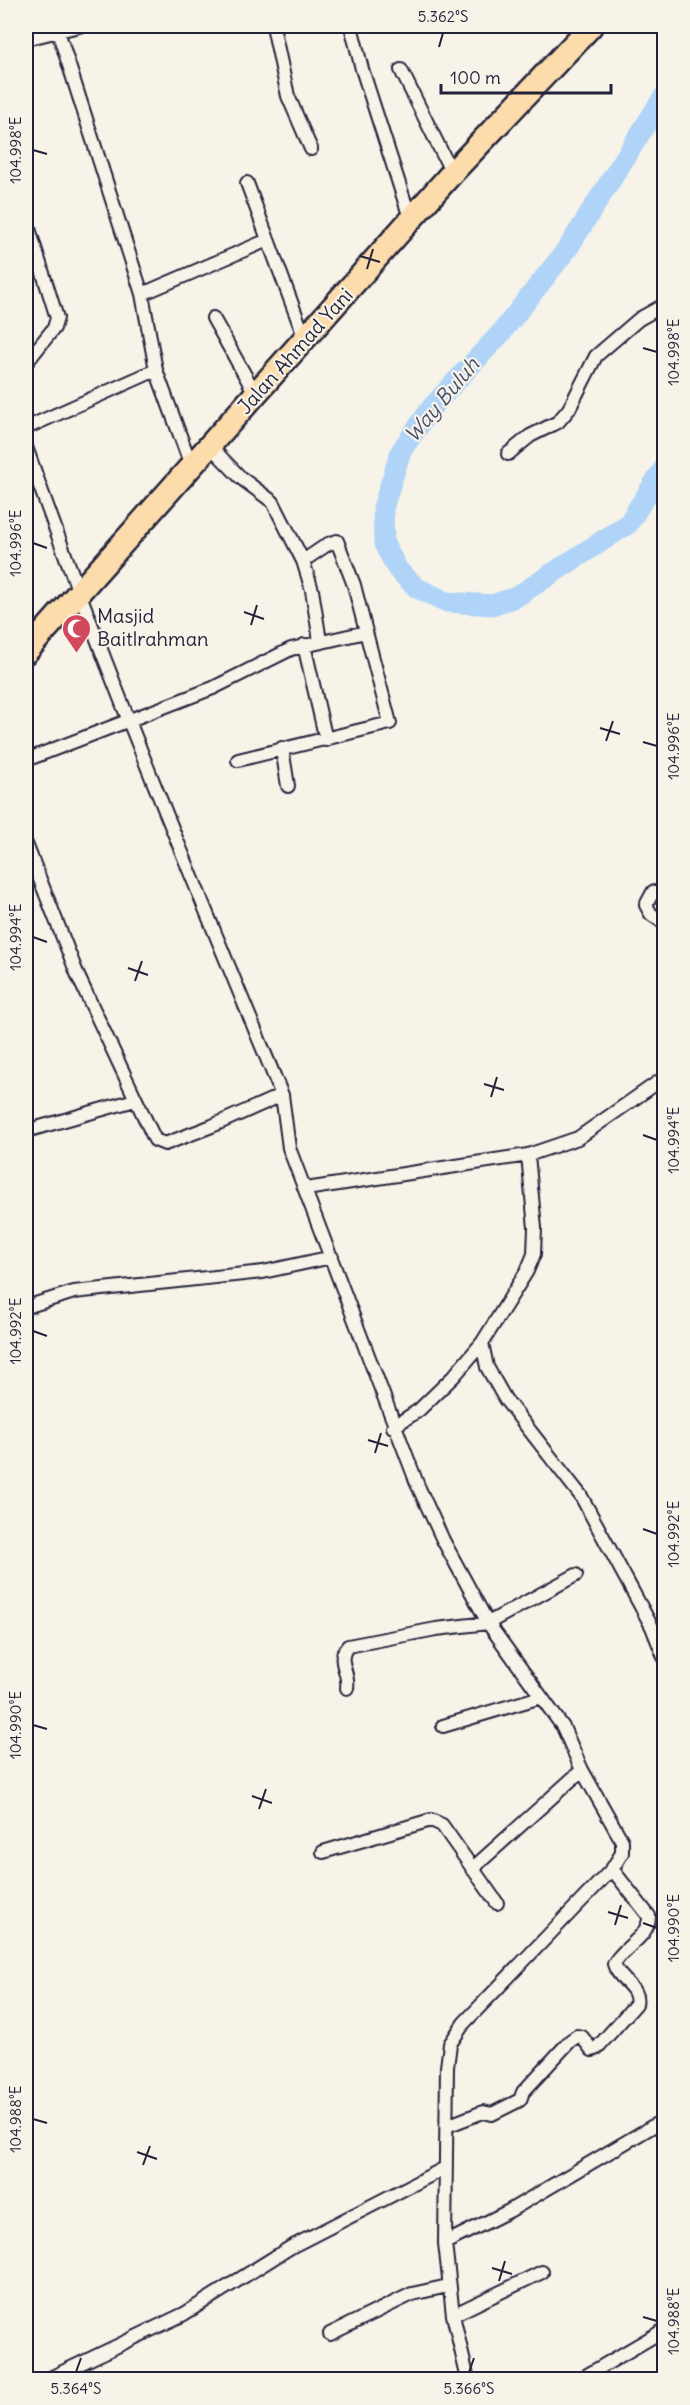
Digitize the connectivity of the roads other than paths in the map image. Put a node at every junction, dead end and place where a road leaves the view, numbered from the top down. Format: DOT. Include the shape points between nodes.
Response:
graph roads {
  1 [pos="79,26"];
  2 [pos="273,26"];
  3 [pos="351,26"];
  4 [pos="591,26"];
  5 [pos="58,30"];
  6 [pos="26,39"];
  7 [pos="402,70"];
  8 [pos="311,149"];
  9 [pos="452,174"];
  10 [pos="247,183"];
  11 [pos="26,219"];
  12 [pos="411,221"];
  13 [pos="268,240"];
  14 [pos="142,294"];
  15 [pos="664,305"];
  16 [pos="213,318"];
  17 [pos="304,339"];
  18 [pos="26,363"];
  19 [pos="156,370"];
  20 [pos="256,395"];
  21 [pos="26,428"];
  22 [pos="26,447"];
  23 [pos="211,447"];
  24 [pos="508,454"];
  25 [pos="192,468"];
  26 [pos="303,561"];
  27 [pos="78,594"];
  28 [pos="366,632"];
  29 [pos="320,640"];
  30 [pos="304,645"];
  31 [pos="26,652"];
  32 [pos="129,718"];
  33 [pos="326,740"];
  34 [pos="282,748"];
  35 [pos="26,760"];
  36 [pos="238,760"];
  37 [pos="288,786"];
  38 [pos="26,844"];
  39 [pos="664,894"];
  40 [pos="664,923"];
  41 [pos="664,1078"];
  42 [pos="282,1095"];
  43 [pos="135,1100"];
  44 [pos="26,1131"];
  45 [pos="528,1155"];
  46 [pos="306,1189"];
  47 [pos="332,1257"];
  48 [pos="26,1307"];
  49 [pos="482,1343"];
  50 [pos="393,1427"];
  51 [pos="576,1575"];
  52 [pos="488,1623"];
  53 [pos="664,1657"];
  54 [pos="347,1688"];
  55 [pos="541,1697"];
  56 [pos="443,1726"];
  57 [pos="582,1770"];
  58 [pos="323,1852"];
  59 [pos="472,1869"];
  60 [pos="612,1869"];
  61 [pos="496,1903"];
  62 [pos="660,2122"];
  63 [pos="447,2126"];
  64 [pos="445,2168"];
  65 [pos="445,2243"];
  66 [pos="542,2272"];
  67 [pos="448,2286"];
  68 [pos="453,2315"];
  69 [pos="664,2330"];
  70 [pos="330,2334"];
  71 [pos="46,2379"];
  72 [pos="468,2379"];
  73 [pos="579,2379"];
  1 -- 5 [label="street"];
  2 -- 8 [label="street" via="288,96"];
  3 -- 12 [label="street"];
  4 -- 9 [label="highway, Jalan Ahmad Yani"];
  5 -- 6 [label="street"];
  5 -- 14 [label="street"];
  7 -- 9 [label="street"];
  9 -- 12 [label="highway, Jalan Ahmad Yani"];
  10 -- 13 [label="street"];
  11 -- 18 [label="street" via="57,318 54,328"];
  12 -- 17 [label="highway, Jalan Ahmad Yani"];
  13 -- 14 [label="street"];
  13 -- 17 [label="street"];
  14 -- 19 [label="street"];
  15 -- 24 [label="street" via="639,319 596,357 558,422 530,436"];
  16 -- 20 [label="street"];
  17 -- 20 [label="highway, Jalan Ahmad Yani"];
  19 -- 21 [label="street"];
  19 -- 25 [label="street"];
  20 -- 23 [label="highway, Jalan Ahmad Yani"];
  22 -- 27 [label="street"];
  23 -- 25 [label="highway, Jalan Ahmad Yani"];
  23 -- 26 [label="street" via="241,478 273,502"];
  25 -- 27 [label="highway, Jalan Ahmad Yani"];
  26 -- 28 [label="street" via="337,541"];
  26 -- 29 [label="street"];
  27 -- 31 [label="highway, Jalan Ahmad Yani"];
  27 -- 32 [label="street"];
  28 -- 29 [label="street"];
  28 -- 33 [label="street" via="390,723"];
  29 -- 30 [label="street"];
  30 -- 32 [label="street" via="202,692"];
  30 -- 33 [label="street"];
  32 -- 35 [label="street"];
  32 -- 42 [label="street"];
  33 -- 34 [label="street"];
  34 -- 36 [label="street"];
  34 -- 37 [label="street"];
  38 -- 43 [label="street" via="78,976"];
  39 -- 40 [label="street" via="653,892 646,905"];
  41 -- 45 [label="street" via="579,1138"];
  42 -- 43 [label="street" via="165,1144 155,1140"];
  42 -- 46 [label="street" via="289,1148"];
  43 -- 44 [label="street"];
  45 -- 46 [label="street"];
  45 -- 49 [label="street" via="534,1254"];
  46 -- 47 [label="street"];
  47 -- 48 [label="street" via="263,1272 74,1292"];
  47 -- 50 [label="street" via="375,1367"];
  49 -- 50 [label="street" via="419,1410"];
  49 -- 53 [label="street" via="487,1367 505,1399 581,1496 652,1627"];
  50 -- 52 [label="street" via="443,1540"];
  51 -- 52 [label="street"];
  52 -- 54 [label="street" via="348,1646 342,1653"];
  52 -- 55 [label="street"];
  55 -- 56 [label="street"];
  55 -- 57 [label="street" via="563,1727"];
  57 -- 59 [label="street"];
  57 -- 60 [label="street" via="622,1841 622,1853"];
  58 -- 59 [label="street" via="431,1820 442,1825"];
  59 -- 61 [label="street"];
  60 -- 63 [label="street" via="464,2023 450,2044"];
  60 -- 63 [label="street" via="648,1916 645,1930 614,1964 638,1998 636,2004 597,2048 592,2050 582,2037 570,2041 520,2100 492,2114 483,2112"];
  62 -- 65 [label="street" via="509,2211"];
  63 -- 64 [label="street"];
  64 -- 65 [label="street"];
  64 -- 71 [label="street" via="291,2247 184,2314"];
  65 -- 67 [label="street"];
  66 -- 68 [label="street"];
  67 -- 68 [label="street"];
  67 -- 70 [label="street" via="412,2294"];
  68 -- 72 [label="street"];
  69 -- 73 [label="street"];
}
